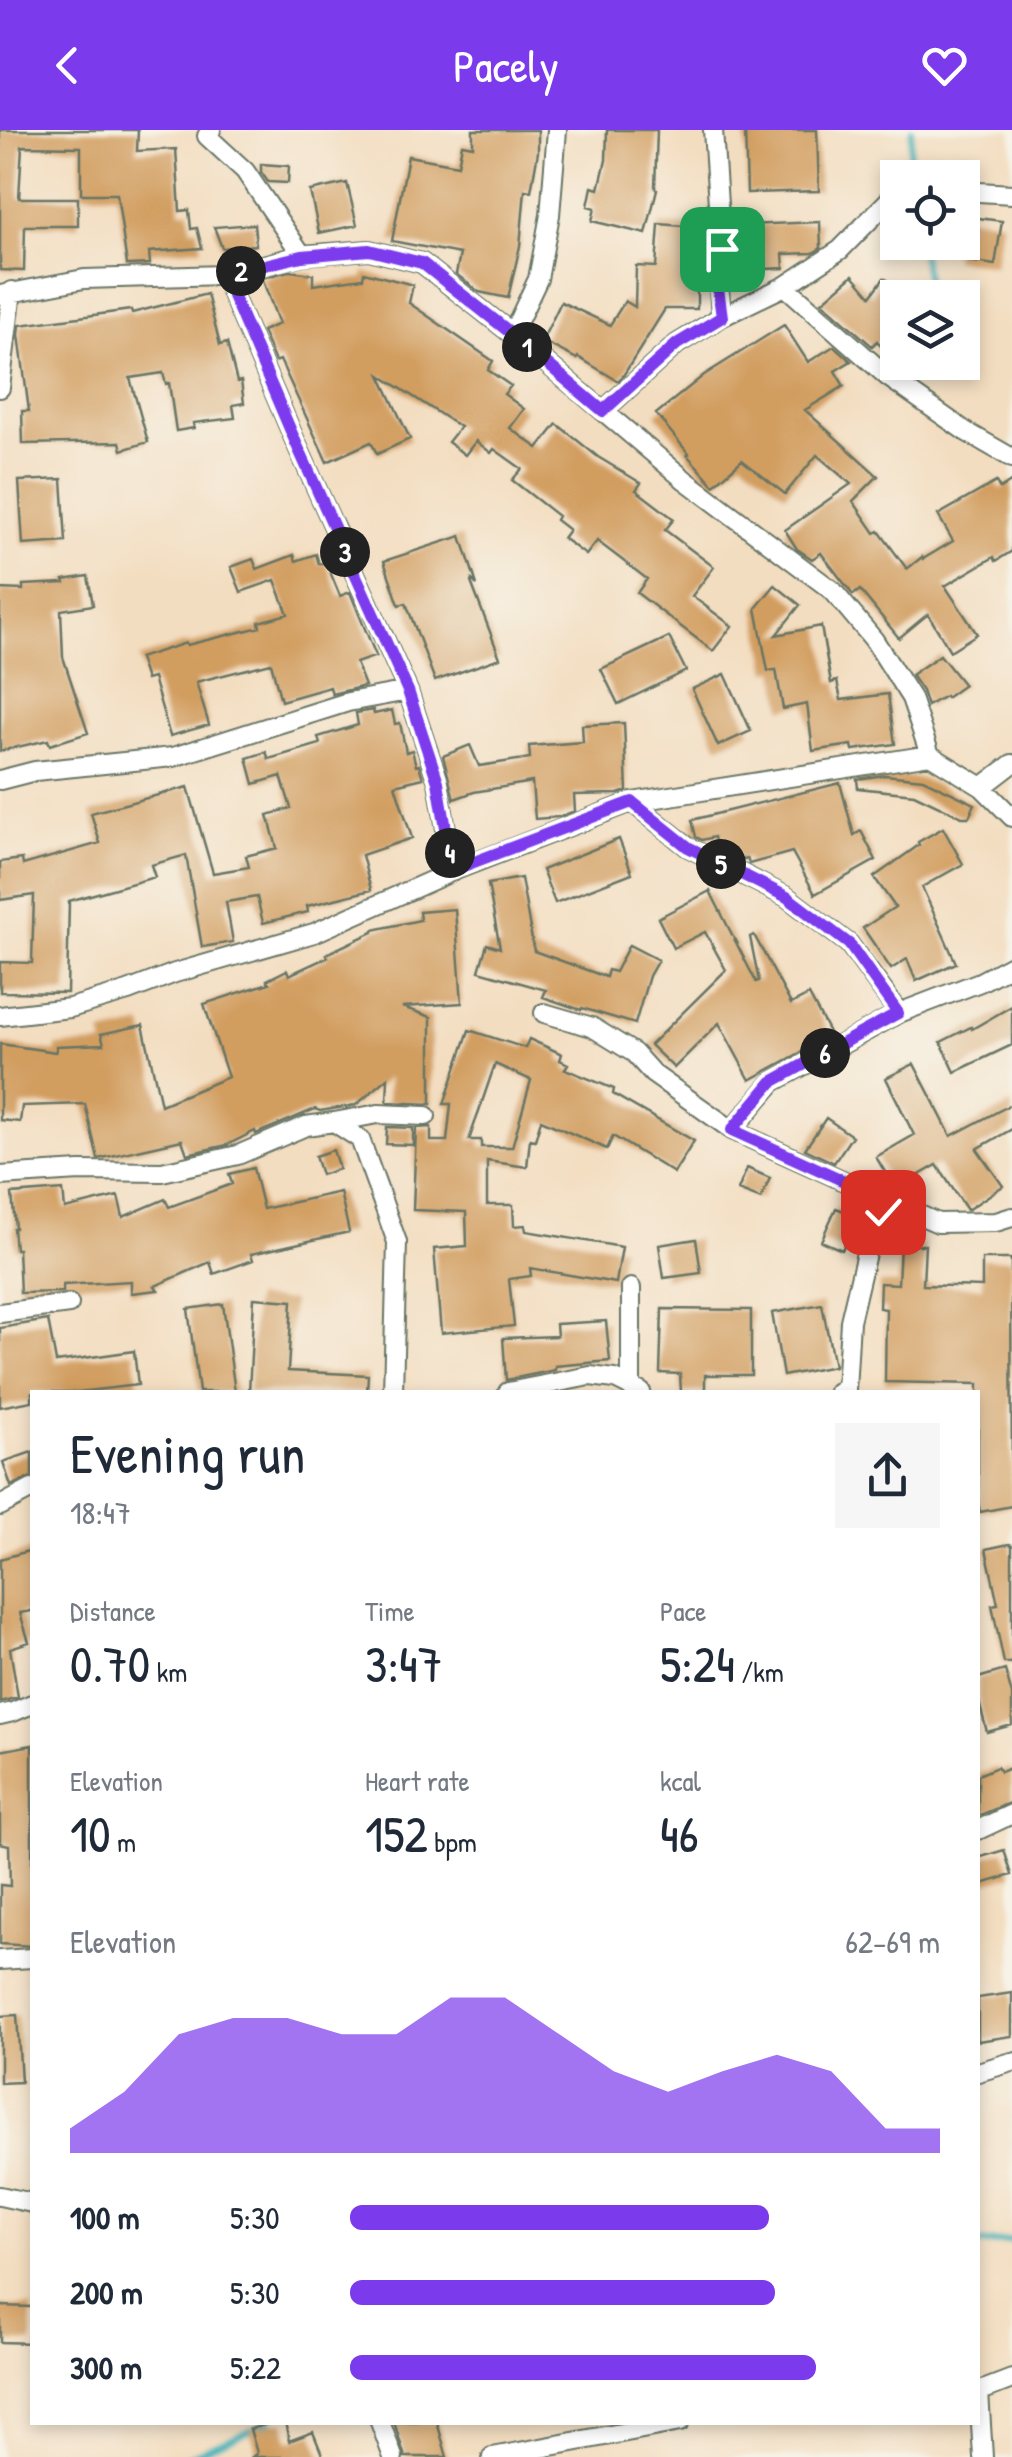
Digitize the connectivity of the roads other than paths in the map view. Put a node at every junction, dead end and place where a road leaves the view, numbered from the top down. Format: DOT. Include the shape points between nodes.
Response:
graph roads {
  1 [pos="211,130"];
  2 [pos="557,130"];
  3 [pos="712,130"];
  4 [pos="980,192"];
  5 [pos="1012,194"];
  6 [pos="880,211"];
  7 [pos="302,256"];
  8 [pos="224,275"];
  9 [pos="785,286"];
  10 [pos="6,293"];
  11 [pos="722,317"];
  12 [pos="512,334"];
  13 [pos="0,388"];
  14 [pos="603,411"];
  15 [pos="1012,458"];
  16 [pos="408,691"];
  17 [pos="930,755"];
  18 [pos="1012,764"];
  19 [pos="0,780"];
  20 [pos="982,787"];
  21 [pos="632,802"];
  22 [pos="1012,817"];
  23 [pos="453,870"];
  24 [pos="1012,965"];
  25 [pos="544,1013"];
  26 [pos="898,1013"];
  27 [pos="0,1016"];
  28 [pos="426,1116"];
  29 [pos="334,1122"];
  30 [pos="732,1130"];
  31 [pos="0,1176"];
  32 [pos="897,1205"];
  33 [pos="1012,1217"];
  34 [pos="631,1288"];
  35 [pos="69,1304"];
  36 [pos="0,1313"];
  37 [pos="393,1390"];
  38 [pos="518,1390"];
  39 [pos="636,1390"];
  40 [pos="846,1390"];
  41 [pos="30,1490"];
  42 [pos="0,1506"];
  43 [pos="30,1705"];
  44 [pos="0,1715"];
  45 [pos="1012,1814"];
  46 [pos="980,1829"];
  47 [pos="30,1958"];
  48 [pos="0,1960"];
  49 [pos="1012,2062"];
  50 [pos="980,2071"];
  51 [pos="0,2196"];
  52 [pos="30,2203"];
  53 [pos="1012,2378"];
  54 [pos="980,2391"];
  55 [pos="980,2418"];
  56 [pos="381,2425"];
  57 [pos="664,2425"];
  58 [pos="394,2457"];
  59 [pos="492,2457"];
  60 [pos="983,2457"];
  1 -- 7 [label="street" via="207,136 245,171"];
  2 -- 12 [label="street" via="538,279"];
  3 -- 11 [label="street"];
  4 -- 5 [label="street"];
  6 -- 9 [label="street" via="840,250"];
  7 -- 8 [label="street"];
  7 -- 12 [label="street" via="369,250 422,263"];
  8 -- 10 [label="street" via="84,279"];
  8 -- 16 [label="street"];
  9 -- 11 [label="street"];
  9 -- 15 [label="street" via="888,377"];
  10 -- 13 [label="street"];
  11 -- 14 [label="street" via="677,344"];
  12 -- 14 [label="street"];
  14 -- 17 [label="street" via="832,590 911,698"];
  16 -- 19 [label="street" via="348,702 173,757"];
  16 -- 23 [label="street" via="438,782"];
  17 -- 20 [label="street"];
  17 -- 21 [label="street"];
  18 -- 20 [label="street"];
  20 -- 22 [label="street"];
  21 -- 23 [label="street"];
  21 -- 26 [label="street" via="688,847 787,897 849,944"];
  23 -- 27 [label="street" via="314,933 70,1008"];
  24 -- 26 [label="street"];
  25 -- 30 [label="street" via="592,1027 634,1053"];
  26 -- 30 [label="street" via="772,1082"];
  28 -- 29 [label="street" via="378,1114"];
  29 -- 31 [label="street" via="162,1172"];
  29 -- 37 [label="street" via="360,1139 397,1242"];
  30 -- 32 [label="street"];
  32 -- 33 [label="street" via="938,1224"];
  32 -- 40 [label="street" via="883,1212 868,1245 850,1321"];
  34 -- 39 [label="street"];
  35 -- 36 [label="street"];
  38 -- 39 [label="street" via="590,1376"];
  41 -- 42 [label="street"];
  43 -- 44 [label="street"];
  45 -- 46 [label="street"];
  47 -- 48 [label="street"];
  49 -- 50 [label="street"];
  51 -- 52 [label="street"];
  53 -- 54 [label="street"];
  55 -- 60 [label="street"];
  56 -- 58 [label="street"];
  57 -- 59 [label="street"];
}
